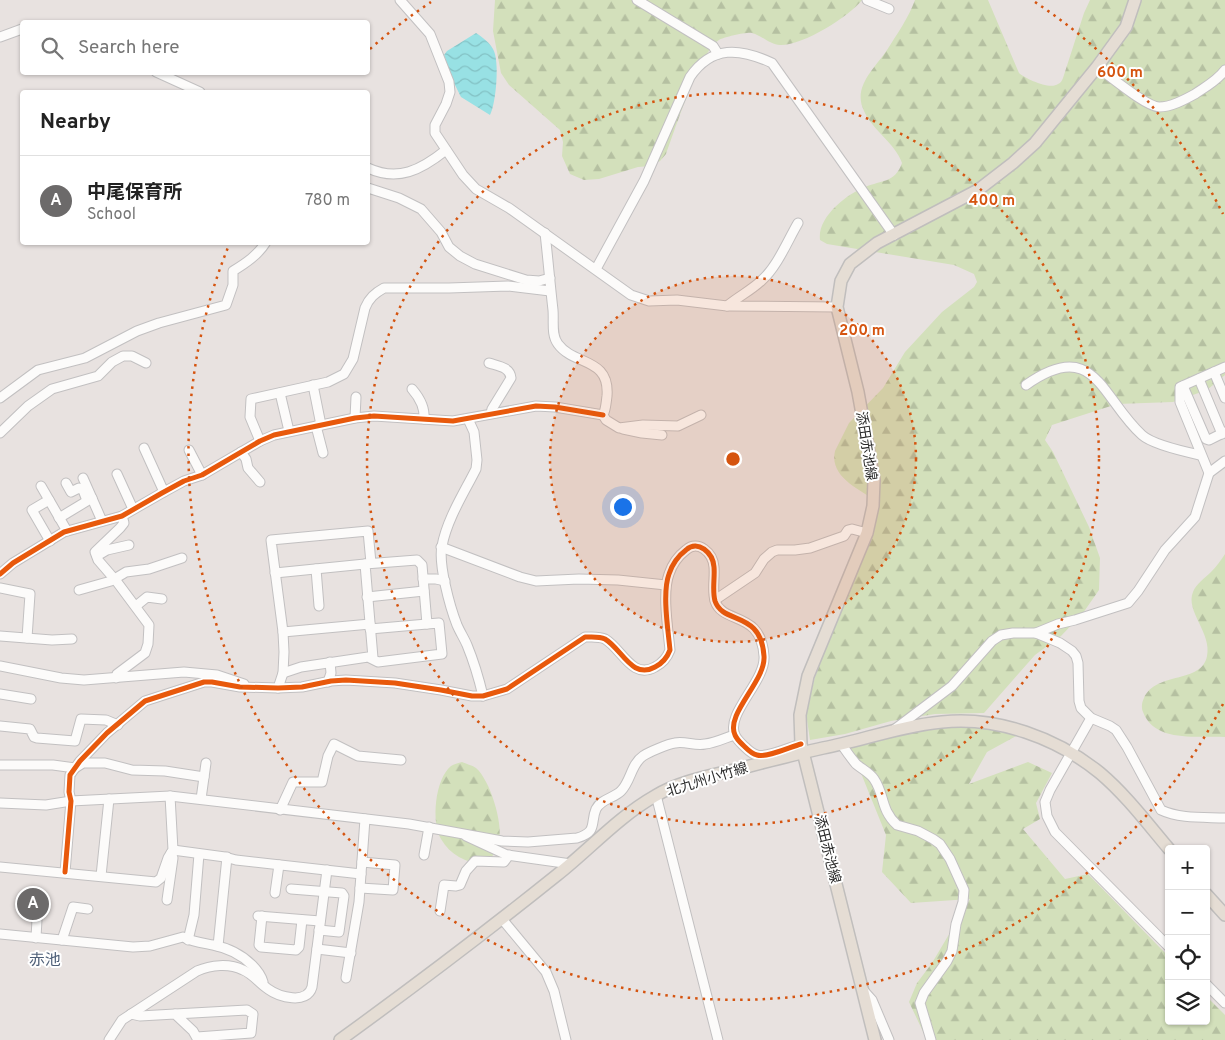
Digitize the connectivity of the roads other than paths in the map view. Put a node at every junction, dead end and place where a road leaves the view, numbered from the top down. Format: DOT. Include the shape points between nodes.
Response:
graph roads {
  1 [pos="400,0"];
  2 [pos="637,0"];
  3 [pos="867,0"];
  4 [pos="1135,0"];
  5 [pos="889,9"];
  6 [pos="20,30"];
  7 [pos="0,37"];
  8 [pos="718,54"];
  9 [pos="1097,67"];
  10 [pos="1225,70"];
  11 [pos="163,75"];
  12 [pos="196,90"];
  13 [pos="446,150"];
  14 [pos="370,169"];
  15 [pos="370,189"];
  16 [pos="798,223"];
  17 [pos="545,233"];
  18 [pos="894,235"];
  19 [pos="264,245"];
  20 [pos="596,269"];
  21 [pos="550,278"];
  22 [pos="550,291"];
  23 [pos="727,306"];
  24 [pos="837,307"];
  25 [pos="146,363"];
  26 [pos="489,363"];
  27 [pos="1225,368"];
  28 [pos="1214,372"];
  29 [pos="1199,379"];
  30 [pos="312,385"];
  31 [pos="1026,385"];
  32 [pos="1183,386"];
  33 [pos="412,389"];
  34 [pos="280,392"];
  35 [pos="356,397"];
  36 [pos="0,398"];
  37 [pos="1225,398"];
  38 [pos="491,413"];
  39 [pos="603,415"];
  40 [pos="701,415"];
  41 [pos="355,418"];
  42 [pos="424,419"];
  43 [pos="468,419"];
  44 [pos="318,425"];
  45 [pos="619,428"];
  46 [pos="289,431"];
  47 [pos="0,433"];
  48 [pos="1224,433"];
  49 [pos="662,434"];
  50 [pos="260,441"];
  51 [pos="144,448"];
  52 [pos="189,450"];
  53 [pos="241,452"];
  54 [pos="323,453"];
  55 [pos="1200,455"];
  56 [pos="1225,461"];
  57 [pos="1209,473"];
  58 [pos="117,474"];
  59 [pos="202,475"];
  60 [pos="83,478"];
  61 [pos="260,482"];
  62 [pos="66,483"];
  63 [pos="41,486"];
  64 [pos="164,492"];
  65 [pos="89,499"];
  66 [pos="49,500"];
  67 [pos="133,509"];
  68 [pos="122,516"];
  69 [pos="59,518"];
  70 [pos="102,522"];
  71 [pos="67,532"];
  72 [pos="867,533"];
  73 [pos="50,540"];
  74 [pos="130,545"];
  75 [pos="441,547"];
  76 [pos="97,556"];
  77 [pos="182,558"];
  78 [pos="368,564"];
  79 [pos="316,569"];
  80 [pos="275,573"];
  81 [pos="0,574"];
  82 [pos="115,579"];
  83 [pos="423,580"];
  84 [pos="445,582"];
  85 [pos="666,585"];
  86 [pos="0,588"];
  87 [pos="79,590"];
  88 [pos="424,591"];
  89 [pos="368,596"];
  90 [pos="162,599"];
  91 [pos="715,600"];
  92 [pos="136,606"];
  93 [pos="319,606"];
  94 [pos="427,624"];
  95 [pos="370,627"];
  96 [pos="283,632"];
  97 [pos="1036,633"];
  98 [pos="0,636"];
  99 [pos="27,638"];
  100 [pos="72,640"];
  101 [pos="373,658"];
  102 [pos="330,662"];
  103 [pos="0,666"];
  104 [pos="283,673"];
  105 [pos="116,678"];
  106 [pos="328,682"];
  107 [pos="253,688"];
  108 [pos="278,688"];
  109 [pos="0,694"];
  110 [pos="484,696"];
  111 [pos="31,699"];
  112 [pos="1091,718"];
  113 [pos="118,725"];
  114 [pos="0,726"];
  115 [pos="895,729"];
  116 [pos="734,735"];
  117 [pos="842,745"];
  118 [pos="802,748"];
  119 [pos="1071,753"];
  120 [pos="401,760"];
  121 [pos="206,763"];
  122 [pos="0,765"];
  123 [pos="75,768"];
  124 [pos="204,776"];
  125 [pos="656,795"];
  126 [pos="170,796"];
  127 [pos="108,799"];
  128 [pos="201,799"];
  129 [pos="71,801"];
  130 [pos="0,803"];
  131 [pos="280,810"];
  132 [pos="1225,818"];
  133 [pos="365,819"];
  134 [pos="429,827"];
  135 [pos="462,834"];
  136 [pos="1166,845"];
  137 [pos="172,851"];
  138 [pos="199,854"];
  139 [pos="424,855"];
  140 [pos="509,855"];
  141 [pos="227,857"];
  142 [pos="362,862"];
  143 [pos="571,864"];
  144 [pos="279,865"];
  145 [pos="0,867"];
  146 [pos="327,870"];
  147 [pos="65,872"];
  148 [pos="361,874"];
  149 [pos="101,876"];
  150 [pos="360,888"];
  151 [pos="291,889"];
  152 [pos="324,892"];
  153 [pos="275,893"];
  154 [pos="1210,898"];
  155 [pos="167,900"];
  156 [pos="38,901"];
  157 [pos="88,909"];
  158 [pos="440,911"];
  159 [pos="1225,915"];
  160 [pos="502,919"];
  161 [pos="302,920"];
  162 [pos="320,926"];
  163 [pos="0,934"];
  164 [pos="36,938"];
  165 [pos="62,940"];
  166 [pos="188,940"];
  167 [pos="1165,943"];
  168 [pos="218,946"];
  169 [pos="317,949"];
  170 [pos="351,953"];
  171 [pos="346,978"];
  172 [pos="263,985"];
  173 [pos="1210,988"];
  174 [pos="863,990"];
  175 [pos="1225,1003"];
  176 [pos="131,1014"];
  177 [pos="175,1014"];
  178 [pos="198,1039"];
  179 [pos="108,1040"];
  180 [pos="340,1040"];
  181 [pos="566,1040"];
  182 [pos="718,1040"];
  183 [pos="875,1040"];
  184 [pos="889,1040"];
  185 [pos="931,1040"];
  1 -- 13 [label="street" via="430,34 449,82 450,92 435,125 435,133"];
  2 -- 8 [label="street" via="714,46"];
  3 -- 5 [label="street"];
  4 -- 9 [label="main road, 添田赤池線" via="1126,27"];
  6 -- 7 [label="street"];
  8 -- 18 [label="street" via="743,52 772,63"];
  8 -- 20 [label="street" via="698,66 690,77 644,181"];
  9 -- 10 [label="street" via="1158,107 1183,100 1210,84"];
  9 -- 18 [label="main road, 添田赤池線" via="1035,143 1013,163 978,190"];
  11 -- 12 [label="street"];
  13 -- 14 [label="street" via="408,172 396,175"];
  13 -- 17 [label="street" via="476,189"];
  15 -- 21 [label="street" via="421,208 449,246 474,264 526,280"];
  16 -- 23 [label="street" via="764,279"];
  17 -- 20 [label="street"];
  17 -- 21 [label="street"];
  18 -- 24 [label="main road, 添田赤池線" via="877,243 850,264 841,281"];
  19 -- 36 [label="street" via="249,261 233,271 233,285 226,305 159,323 85,358 38,370"];
  20 -- 23 [label="street" via="631,295 649,301 677,300"];
  21 -- 22 [label="street"];
  22 -- 30 [label="street" via="508,286 384,288 368,300 356,350 344,374"];
  22 -- 39 [label="street" via="557,343 563,350 600,371 605,378 606,409"];
  23 -- 24 [label="street"];
  24 -- 72 [label="main road, 添田赤池線" via="858,392 874,480 874,506"];
  25 -- 47 [label="street" via="132,356 123,356 98,376 52,389 28,406"];
  26 -- 38 [label="street" via="505,367 511,374"];
  27 -- 28 [label="street"];
  28 -- 29 [label="street"];
  28 -- 37 [label="street"];
  29 -- 32 [label="street"];
  29 -- 48 [label="street"];
  30 -- 34 [label="street"];
  30 -- 44 [label="street"];
  31 -- 55 [label="street" via="1059,367 1087,372 1147,439"];
  32 -- 48 [label="street" via="1204,437 1209,440"];
  32 -- 55 [label="street" via="1180,387 1180,402"];
  33 -- 42 [label="street" via="425,412"];
  34 -- 46 [label="street"];
  34 -- 50 [label="street" via="251,399 250,417"];
  35 -- 41 [label="street"];
  38 -- 39 [label="street" via="536,406"];
  38 -- 43 [label="street"];
  39 -- 45 [label="street"];
  40 -- 45 [label="street" via="678,426 643,424"];
  41 -- 42 [label="street"];
  41 -- 44 [label="street"];
  42 -- 43 [label="street"];
  43 -- 75 [label="street" via="474,432 476,469"];
  44 -- 46 [label="street"];
  44 -- 54 [label="street"];
  45 -- 49 [label="street" via="642,434"];
  46 -- 50 [label="street"];
  50 -- 53 [label="street"];
  51 -- 64 [label="street"];
  52 -- 59 [label="street"];
  53 -- 59 [label="street"];
  53 -- 61 [label="street" via="248,468"];
  55 -- 57 [label="street"];
  56 -- 57 [label="street"];
  57 -- 97 [label="street" via="1195,517 1165,550 1128,603"];
  58 -- 67 [label="street"];
  59 -- 64 [label="street"];
  60 -- 65 [label="street"];
  62 -- 65 [label="street" via="71,492 79,488"];
  63 -- 66 [label="street"];
  64 -- 67 [label="street"];
  65 -- 69 [label="street"];
  65 -- 70 [label="street"];
  66 -- 69 [label="street"];
  66 -- 73 [label="street" via="32,510"];
  67 -- 68 [label="street"];
  68 -- 70 [label="street"];
  68 -- 76 [label="street" via="124,523 98,547"];
  69 -- 71 [label="street"];
  70 -- 71 [label="street"];
  71 -- 73 [label="street"];
  72 -- 91 [label="street" via="852,529 844,536 810,548 772,552 755,573"];
  72 -- 118 [label="main road, 添田赤池線" via="808,676 800,715"];
  73 -- 81 [label="street"];
  74 -- 76 [label="street" via="107,550"];
  75 -- 84 [label="street"];
  75 -- 85 [label="street" via="536,581 618,580"];
  76 -- 82 [label="street"];
  77 -- 82 [label="street" via="149,569 126,572"];
  78 -- 79 [label="street"];
  78 -- 80 [label="street" via="368,531 271,540"];
  78 -- 83 [label="street" via="417,560 422,565"];
  78 -- 89 [label="street"];
  79 -- 80 [label="street"];
  79 -- 93 [label="street"];
  80 -- 96 [label="street"];
  82 -- 87 [label="street"];
  82 -- 92 [label="street"];
  83 -- 84 [label="street" via="436,578"];
  83 -- 88 [label="street"];
  84 -- 110 [label="street"];
  85 -- 91 [label="street" via="677,558 687,548 697,546 706,549 712,557"];
  85 -- 110 [label="street" via="670,650 661,665 643,671 634,668 605,640 585,637 507,689"];
  86 -- 99 [label="street" via="30,594"];
  88 -- 89 [label="street"];
  88 -- 94 [label="street"];
  89 -- 95 [label="street"];
  90 -- 92 [label="street" via="147,597"];
  91 -- 116 [label="street" via="718,607 747,622 758,632 764,645 765,662 761,675 736,716"];
  92 -- 105 [label="street" via="149,625 148,644 145,653"];
  94 -- 95 [label="street"];
  94 -- 101 [label="street" via="439,623 442,654 378,662"];
  95 -- 96 [label="street"];
  95 -- 101 [label="street"];
  96 -- 104 [label="street"];
  97 -- 112 [label="street" via="1060,643 1076,656 1079,701"];
  97 -- 115 [label="street" via="1001,635 992,641 952,686"];
  98 -- 99 [label="street"];
  99 -- 100 [label="street"];
  101 -- 102 [label="street"];
  102 -- 104 [label="street"];
  102 -- 106 [label="street"];
  103 -- 105 [label="street" via="61,678"];
  104 -- 108 [label="street"];
  105 -- 107 [label="street" via="184,672 217,675"];
  106 -- 108 [label="street" via="302,688"];
  106 -- 110 [label="street" via="395,683"];
  107 -- 108 [label="street"];
  107 -- 113 [label="street" via="204,682 146,701"];
  109 -- 111 [label="street"];
  112 -- 119 [label="street"];
  112 -- 132 [label="street" via="1116,730 1161,810 1168,814"];
  113 -- 114 [label="street" via="106,720 82,719 75,741 37,738 30,729"];
  113 -- 123 [label="street"];
  115 -- 117 [label="main road, 北九州小竹線"];
  115 -- 119 [label="main road, 北九州小竹線" via="942,722 991,723 1027,733"];
  116 -- 118 [label="street" via="757,756"];
  116 -- 135 [label="street" via="708,744 674,743 643,756 621,791 596,809 594,823 584,836 528,842"];
  117 -- 118 [label="main road, 北九州小竹線"];
  117 -- 185 [label="street" via="856,764 873,777 893,821 940,844 963,884 964,895 952,951 920,1003"];
  118 -- 125 [label="main road, 北九州小竹線" via="681,784"];
  118 -- 174 [label="main road, 添田赤池線"];
  119 -- 136 [label="main road, 北九州小竹線" via="1121,793"];
  119 -- 167 [label="street" via="1045,802 1055,832"];
  120 -- 131 [label="street" via="358,756 334,744 322,782 293,782"];
  121 -- 124 [label="street"];
  122 -- 123 [label="street"];
  123 -- 124 [label="street" via="83,763 105,763 132,770"];
  123 -- 129 [label="street" via="70,774"];
  124 -- 128 [label="street"];
  125 -- 143 [label="main road, 北九州小竹線" via="628,813"];
  125 -- 182 [label="street"];
  126 -- 127 [label="street"];
  126 -- 128 [label="street"];
  126 -- 137 [label="street"];
  127 -- 129 [label="street"];
  127 -- 149 [label="street"];
  128 -- 131 [label="street"];
  129 -- 130 [label="street" via="46,805"];
  129 -- 147 [label="street"];
  131 -- 133 [label="street"];
  133 -- 134 [label="street"];
  133 -- 142 [label="street"];
  134 -- 135 [label="street"];
  134 -- 139 [label="street"];
  135 -- 140 [label="street"];
  137 -- 138 [label="street"];
  137 -- 149 [label="street" via="161,878 156,882"];
  137 -- 155 [label="street"];
  138 -- 141 [label="street"];
  138 -- 166 [label="street" via="194,915"];
  140 -- 143 [label="street"];
  140 -- 158 [label="street" via="504,862 475,862 466,871 460,885 444,886"];
  141 -- 144 [label="street"];
  141 -- 168 [label="street"];
  142 -- 148 [label="street"];
  142 -- 150 [label="street" via="395,865 393,890"];
  143 -- 160 [label="main road, 北九州小竹線"];
  144 -- 146 [label="street"];
  144 -- 153 [label="street"];
  145 -- 147 [label="street"];
  146 -- 148 [label="street"];
  146 -- 152 [label="street"];
  147 -- 149 [label="street"];
  148 -- 150 [label="street"];
  150 -- 170 [label="street"];
  151 -- 152 [label="street"];
  152 -- 162 [label="street"];
  152 -- 162 [label="street" via="342,893 344,896 341,929 339,932"];
  154 -- 159 [label="main road"];
  156 -- 164 [label="street"];
  157 -- 165 [label="street" via="73,907"];
  160 -- 180 [label="main road, 北九州小竹線"];
  160 -- 181 [label="street" via="546,972"];
  161 -- 161 [label="street" via="260,916 259,945 296,950"];
  161 -- 162 [label="street"];
  162 -- 169 [label="street"];
  163 -- 164 [label="street"];
  164 -- 165 [label="street"];
  165 -- 166 [label="street" via="133,947 183,937"];
  166 -- 168 [label="street"];
  168 -- 172 [label="street" via="246,960 257,970"];
  169 -- 170 [label="street"];
  169 -- 172 [label="street" via="312,987 307,995 298,998 285,996"];
  170 -- 171 [label="street"];
  172 -- 176 [label="street" via="242,969 221,965 206,967"];
  173 -- 175 [label="street"];
  174 -- 183 [label="main road, 添田赤池線"];
  174 -- 184 [label="street" via="872,1000"];
  176 -- 177 [label="street"];
  176 -- 179 [label="street" via="122,1020"];
  177 -- 178 [label="street"];
  177 -- 178 [label="street" via="246,1010 253,1014 251,1033"];
}
